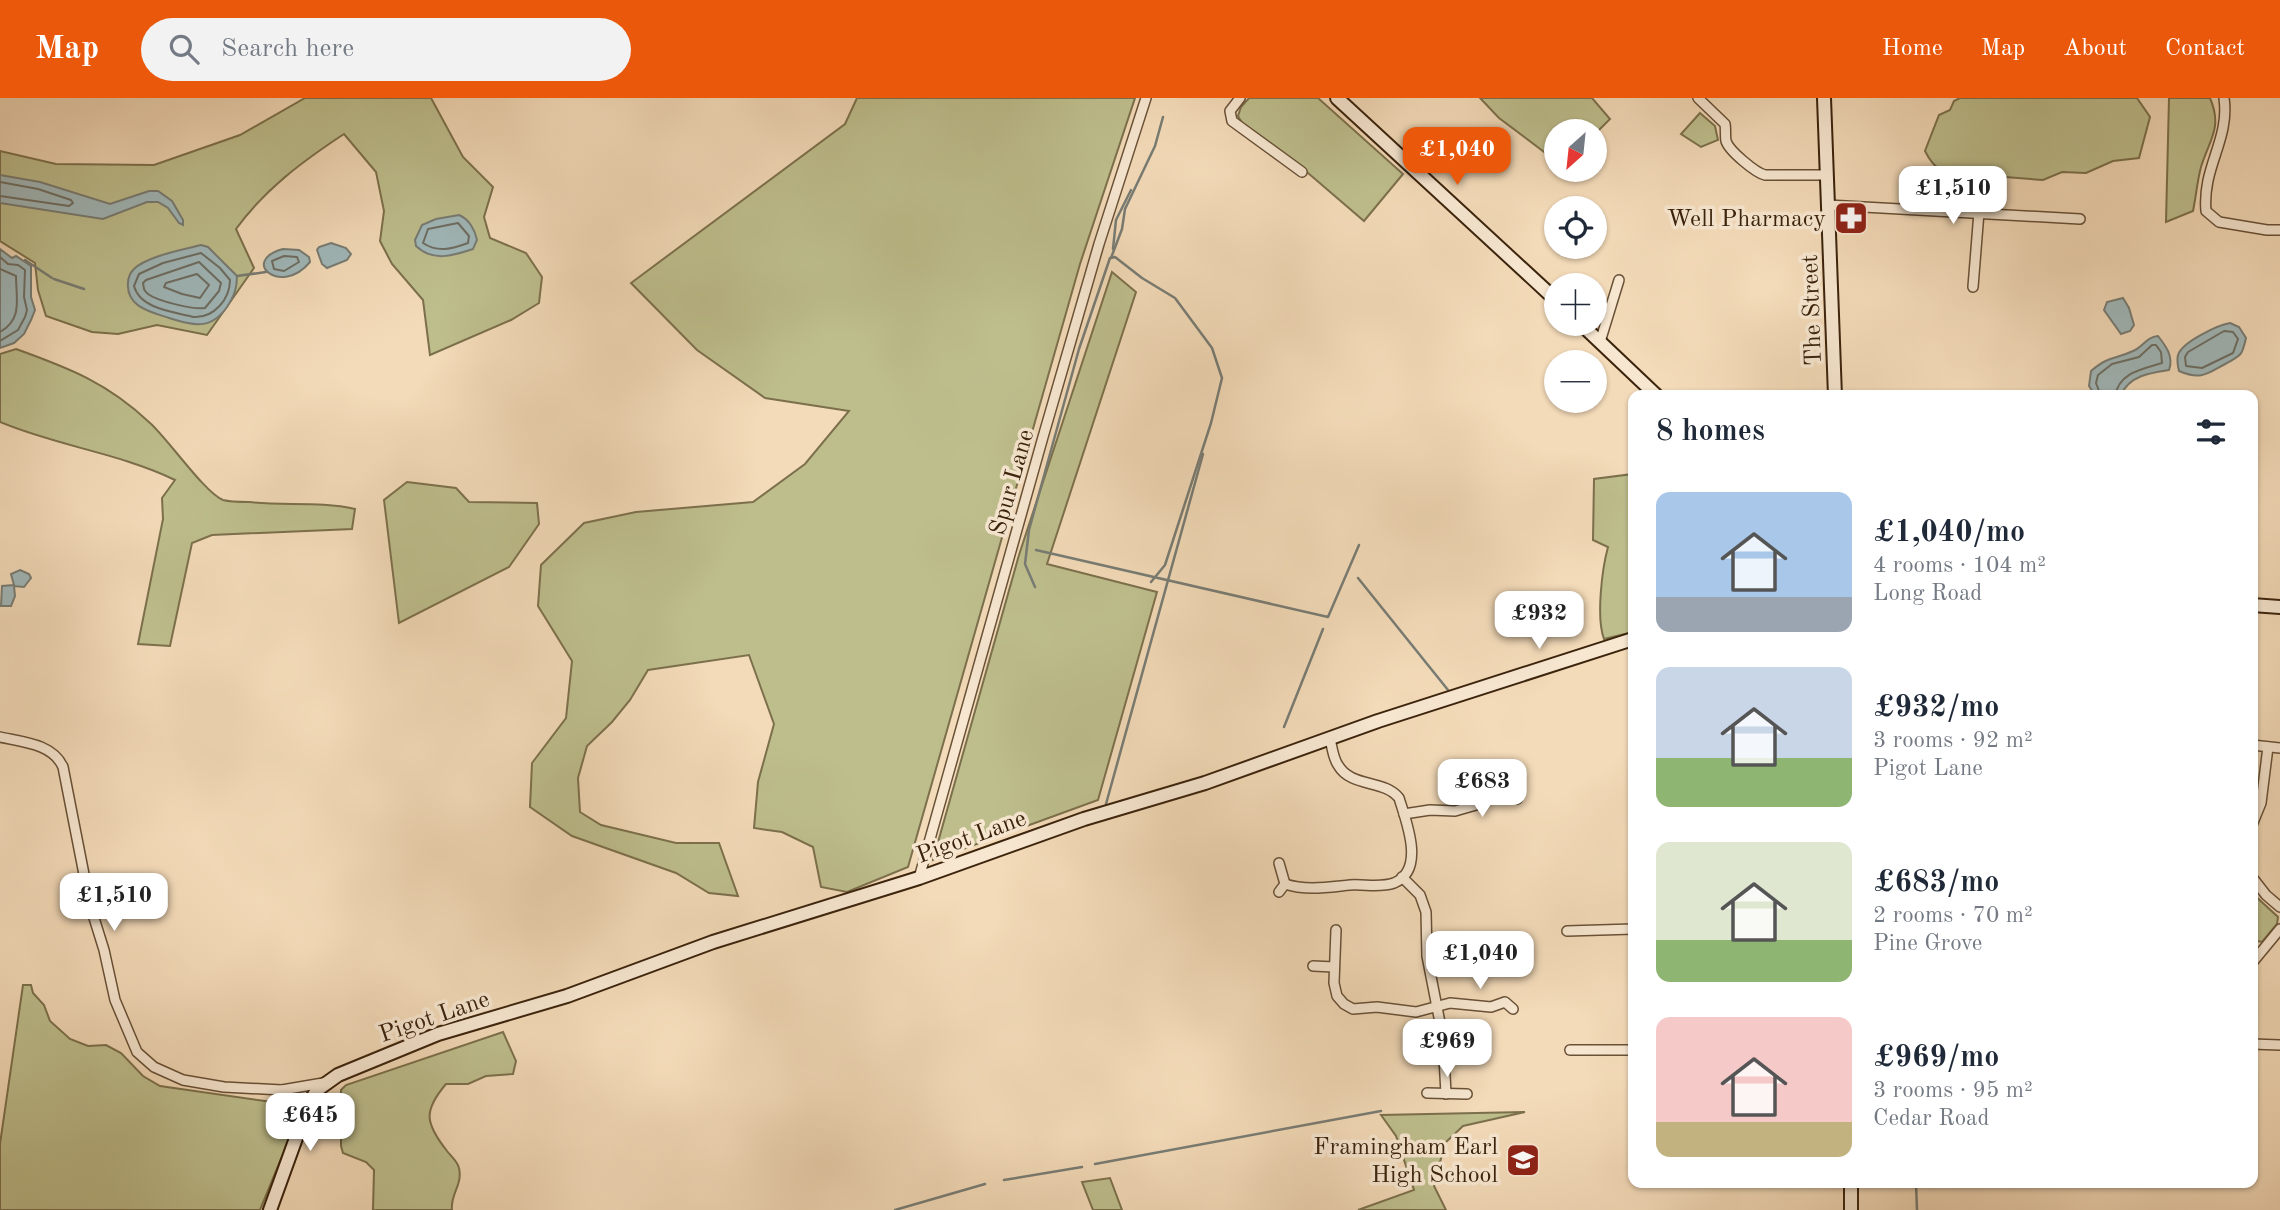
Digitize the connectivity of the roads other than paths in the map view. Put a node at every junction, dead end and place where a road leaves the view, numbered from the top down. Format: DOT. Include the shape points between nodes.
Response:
graph roads {
  1 [pos="1146,98"];
  2 [pos="1240,98"];
  3 [pos="1337,98"];
  4 [pos="1698,98"];
  5 [pos="1824,98"];
  6 [pos="2224,98"];
  7 [pos="1302,172"];
  8 [pos="1827,175"];
  9 [pos="1828,205"];
  10 [pos="1979,212"];
  11 [pos="2080,219"];
  12 [pos="2280,230"];
  13 [pos="1619,280"];
  14 [pos="1973,287"];
  15 [pos="1544,289"];
  16 [pos="1594,336"];
  17 [pos="1600,342"];
  18 [pos="1651,390"];
  19 [pos="1835,390"];
  20 [pos="2258,605"];
  21 [pos="2280,607"];
  22 [pos="1628,640"];
  23 [pos="0,737"];
  24 [pos="1330,738"];
  25 [pos="2258,746"];
  26 [pos="2268,747"];
  27 [pos="2280,748"];
  28 [pos="1508,773"];
  29 [pos="1512,789"];
  30 [pos="1517,799"];
  31 [pos="2258,810"];
  32 [pos="1404,814"];
  33 [pos="1279,863"];
  34 [pos="1402,877"];
  35 [pos="919,878"];
  36 [pos="2258,885"];
  37 [pos="2280,908"];
  38 [pos="1628,929"];
  39 [pos="1336,930"];
  40 [pos="1567,931"];
  41 [pos="2279,932"];
  42 [pos="2258,956"];
  43 [pos="1313,966"];
  44 [pos="1334,967"];
  45 [pos="1438,1008"];
  46 [pos="1513,1009"];
  47 [pos="2258,1044"];
  48 [pos="2280,1045"];
  49 [pos="1570,1050"];
  50 [pos="1628,1050"];
  51 [pos="327,1082"];
  52 [pos="282,1090"];
  53 [pos="1427,1093"];
  54 [pos="1446,1094"];
  55 [pos="1467,1094"];
  56 [pos="303,1117"];
  57 [pos="1851,1188"];
  58 [pos="271,1210"];
  59 [pos="1852,1210"];
  1 -- 35 [label="street, Spur Lane" via="1073,334"];
  2 -- 7 [label="street" via="1230,111 1232,121"];
  3 -- 15 [label="street"];
  4 -- 8 [label="street" via="1725,124 1730,147 1758,172"];
  5 -- 8 [label="street, The Street"];
  6 -- 12 [label="street" via="2226,114 2209,170 2206,211 2219,222"];
  8 -- 9 [label="street, The Street"];
  9 -- 10 [label="street"];
  9 -- 19 [label="street, The Street"];
  10 -- 11 [label="street"];
  10 -- 14 [label="street"];
  13 -- 17 [label="street"];
  16 -- 17 [label="street"];
  17 -- 18 [label="street"];
  20 -- 21 [label="street"];
  22 -- 24 [label="street, Pigot Lane"];
  23 -- 52 [label="street" via="58,755 115,1000 137,1052 154,1068 183,1080"];
  24 -- 32 [label="street" via="1345,774 1395,793"];
  24 -- 35 [label="street, Pigot Lane"];
  25 -- 26 [label="street"];
  26 -- 27 [label="street"];
  26 -- 31 [label="street"];
  28 -- 29 [label="street"];
  29 -- 30 [label="street"];
  29 -- 32 [label="street" via="1455,811"];
  32 -- 34 [label="street" via="1411,858"];
  33 -- 34 [label="street" via="1282,888 1386,885"];
  34 -- 45 [label="street" via="1420,895 1426,912 1427,956"];
  35 -- 51 [label="street, Pigot Lane" via="713,942 567,996 438,1034 355,1066"];
  36 -- 37 [label="street"];
  38 -- 40 [label="street"];
  39 -- 44 [label="street"];
  41 -- 42 [label="street"];
  43 -- 44 [label="street"];
  44 -- 45 [label="street" via="1338,996 1353,1009 1416,1012"];
  45 -- 46 [label="street" via="1450,1003 1491,1007 1504,998"];
  45 -- 54 [label="street"];
  47 -- 48 [label="street"];
  49 -- 50 [label="street"];
  51 -- 52 [label="street"];
  51 -- 56 [label="street" via="317,1090"];
  52 -- 56 [label="street"];
  53 -- 54 [label="street"];
  54 -- 55 [label="street"];
  56 -- 58 [label="street"];
  57 -- 59 [label="street"];
}
